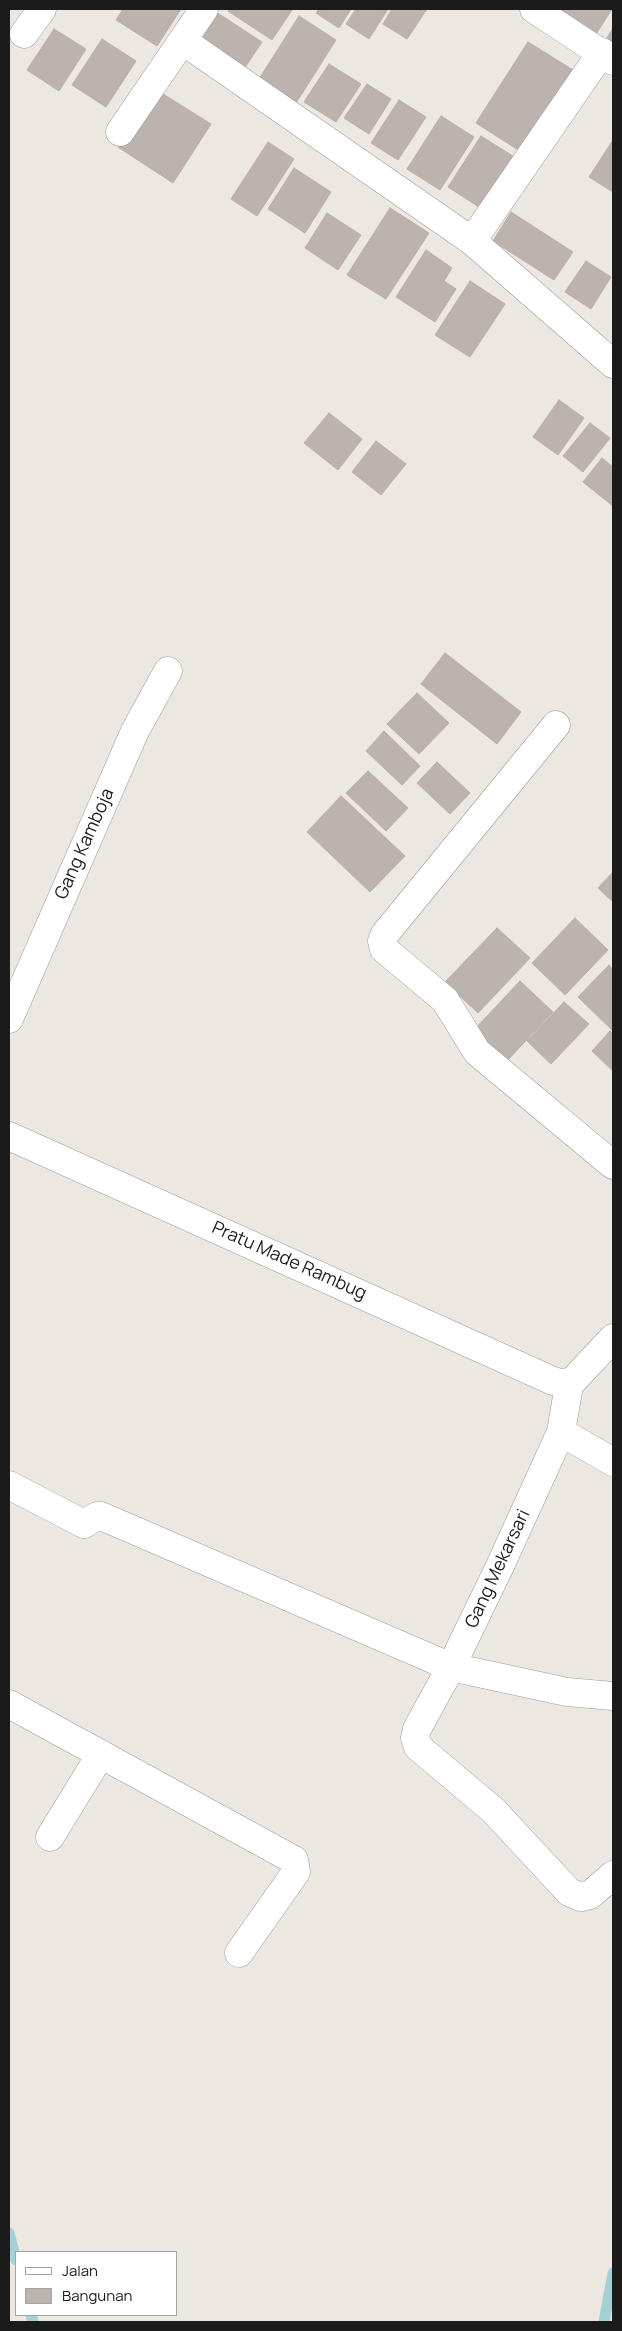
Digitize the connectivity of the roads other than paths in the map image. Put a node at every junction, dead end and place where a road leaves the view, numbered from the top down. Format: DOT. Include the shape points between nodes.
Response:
graph roads {
  1 [pos="42,9"];
  2 [pos="204,9"];
  3 [pos="534,9"];
  4 [pos="24,34"];
  5 [pos="183,41"];
  6 [pos="607,56"];
  7 [pos="120,132"];
  8 [pos="472,241"];
  9 [pos="613,364"];
  10 [pos="168,671"];
  11 [pos="556,725"];
  12 [pos="9,1019"];
  13 [pos="9,1136"];
  14 [pos="613,1166"];
  15 [pos="613,1339"];
  16 [pos="569,1385"];
  17 [pos="561,1432"];
  18 [pos="613,1462"];
  19 [pos="9,1485"];
  20 [pos="452,1667"];
  21 [pos="613,1696"];
  22 [pos="9,1704"];
  23 [pos="101,1754"];
  24 [pos="50,1837"];
  25 [pos="613,1876"];
  26 [pos="239,1953"];
  1 -- 4 [label="street"];
  2 -- 5 [label="street"];
  3 -- 6 [label="street"];
  5 -- 7 [label="street"];
  5 -- 8 [label="street"];
  6 -- 8 [label="street"];
  8 -- 9 [label="street"];
  10 -- 12 [label="street, Gang Kamboja" via="135,731"];
  11 -- 14 [label="street" via="382,941 384,949 446,1000 477,1052"];
  13 -- 16 [label="street, Pratu Made Rambug" via="544,1377"];
  15 -- 16 [label="street"];
  16 -- 17 [label="street, Gang Mekarsari"];
  17 -- 18 [label="street"];
  17 -- 20 [label="street, Gang Mekarsari"];
  19 -- 20 [label="street" via="84,1524 102,1516"];
  20 -- 21 [label="street" via="567,1692"];
  20 -- 25 [label="street, Gang Mekarsari" via="417,1729 418,1747 494,1811 569,1892 581,1897 590,1895"];
  22 -- 23 [label="street"];
  23 -- 24 [label="street"];
  23 -- 26 [label="street" via="294,1860 296,1872"];
}
